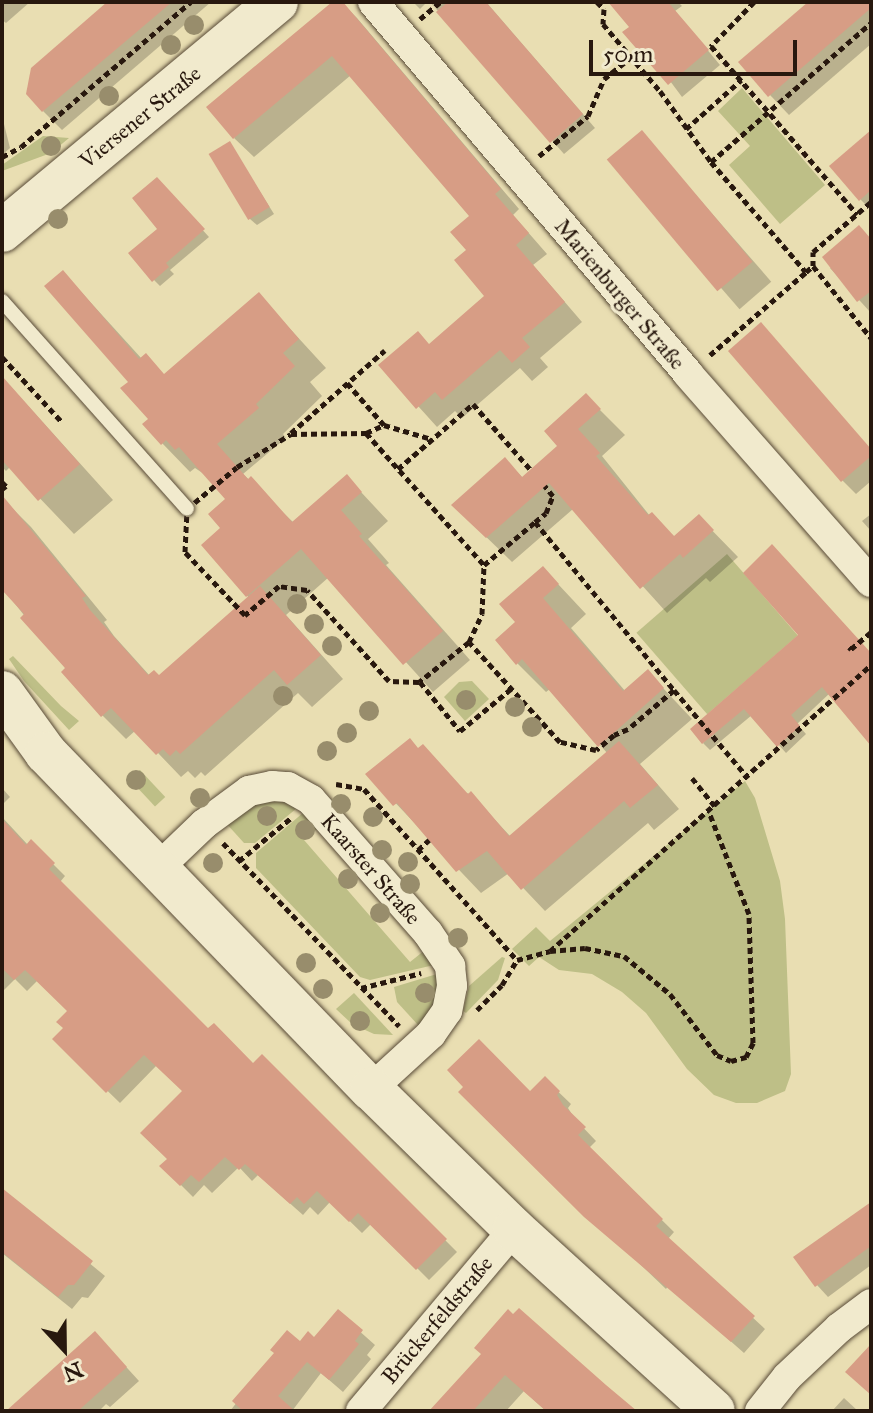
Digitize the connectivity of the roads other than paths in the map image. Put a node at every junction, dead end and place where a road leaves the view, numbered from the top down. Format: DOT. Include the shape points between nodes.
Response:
graph roads {
  1 [pos="239,2"];
  2 [pos="277,2"];
  3 [pos="373,2"];
  4 [pos="2,201"];
  5 [pos="2,231"];
  6 [pos="2,301"];
  7 [pos="187,509"];
  8 [pos="871,582"];
  9 [pos="2,692"];
  10 [pos="156,870"];
  11 [pos="371,1089"];
  12 [pos="514,1229"];
  13 [pos="871,1304"];
  14 [pos="361,1411"];
  15 [pos="714,1411"];
  16 [pos="760,1411"];
  1 -- 4 [label="main road, Viersener Straße"];
  2 -- 5 [label="main road, Viersener Straße"];
  3 -- 8 [label="street, Marienburger Straße"];
  6 -- 7 [label="lane"];
  9 -- 10 [label="main road" via="31,736"];
  10 -- 11 [label="main road"];
  10 -- 11 [label="street, Kaarster Straße" via="236,797 263,787 317,791 450,966 447,1011"];
  11 -- 12 [label="main road"];
  12 -- 14 [label="street, Brückerfeldstraße"];
  12 -- 15 [label="main road"];
  13 -- 16 [label="street" via="818,1347"];
}
